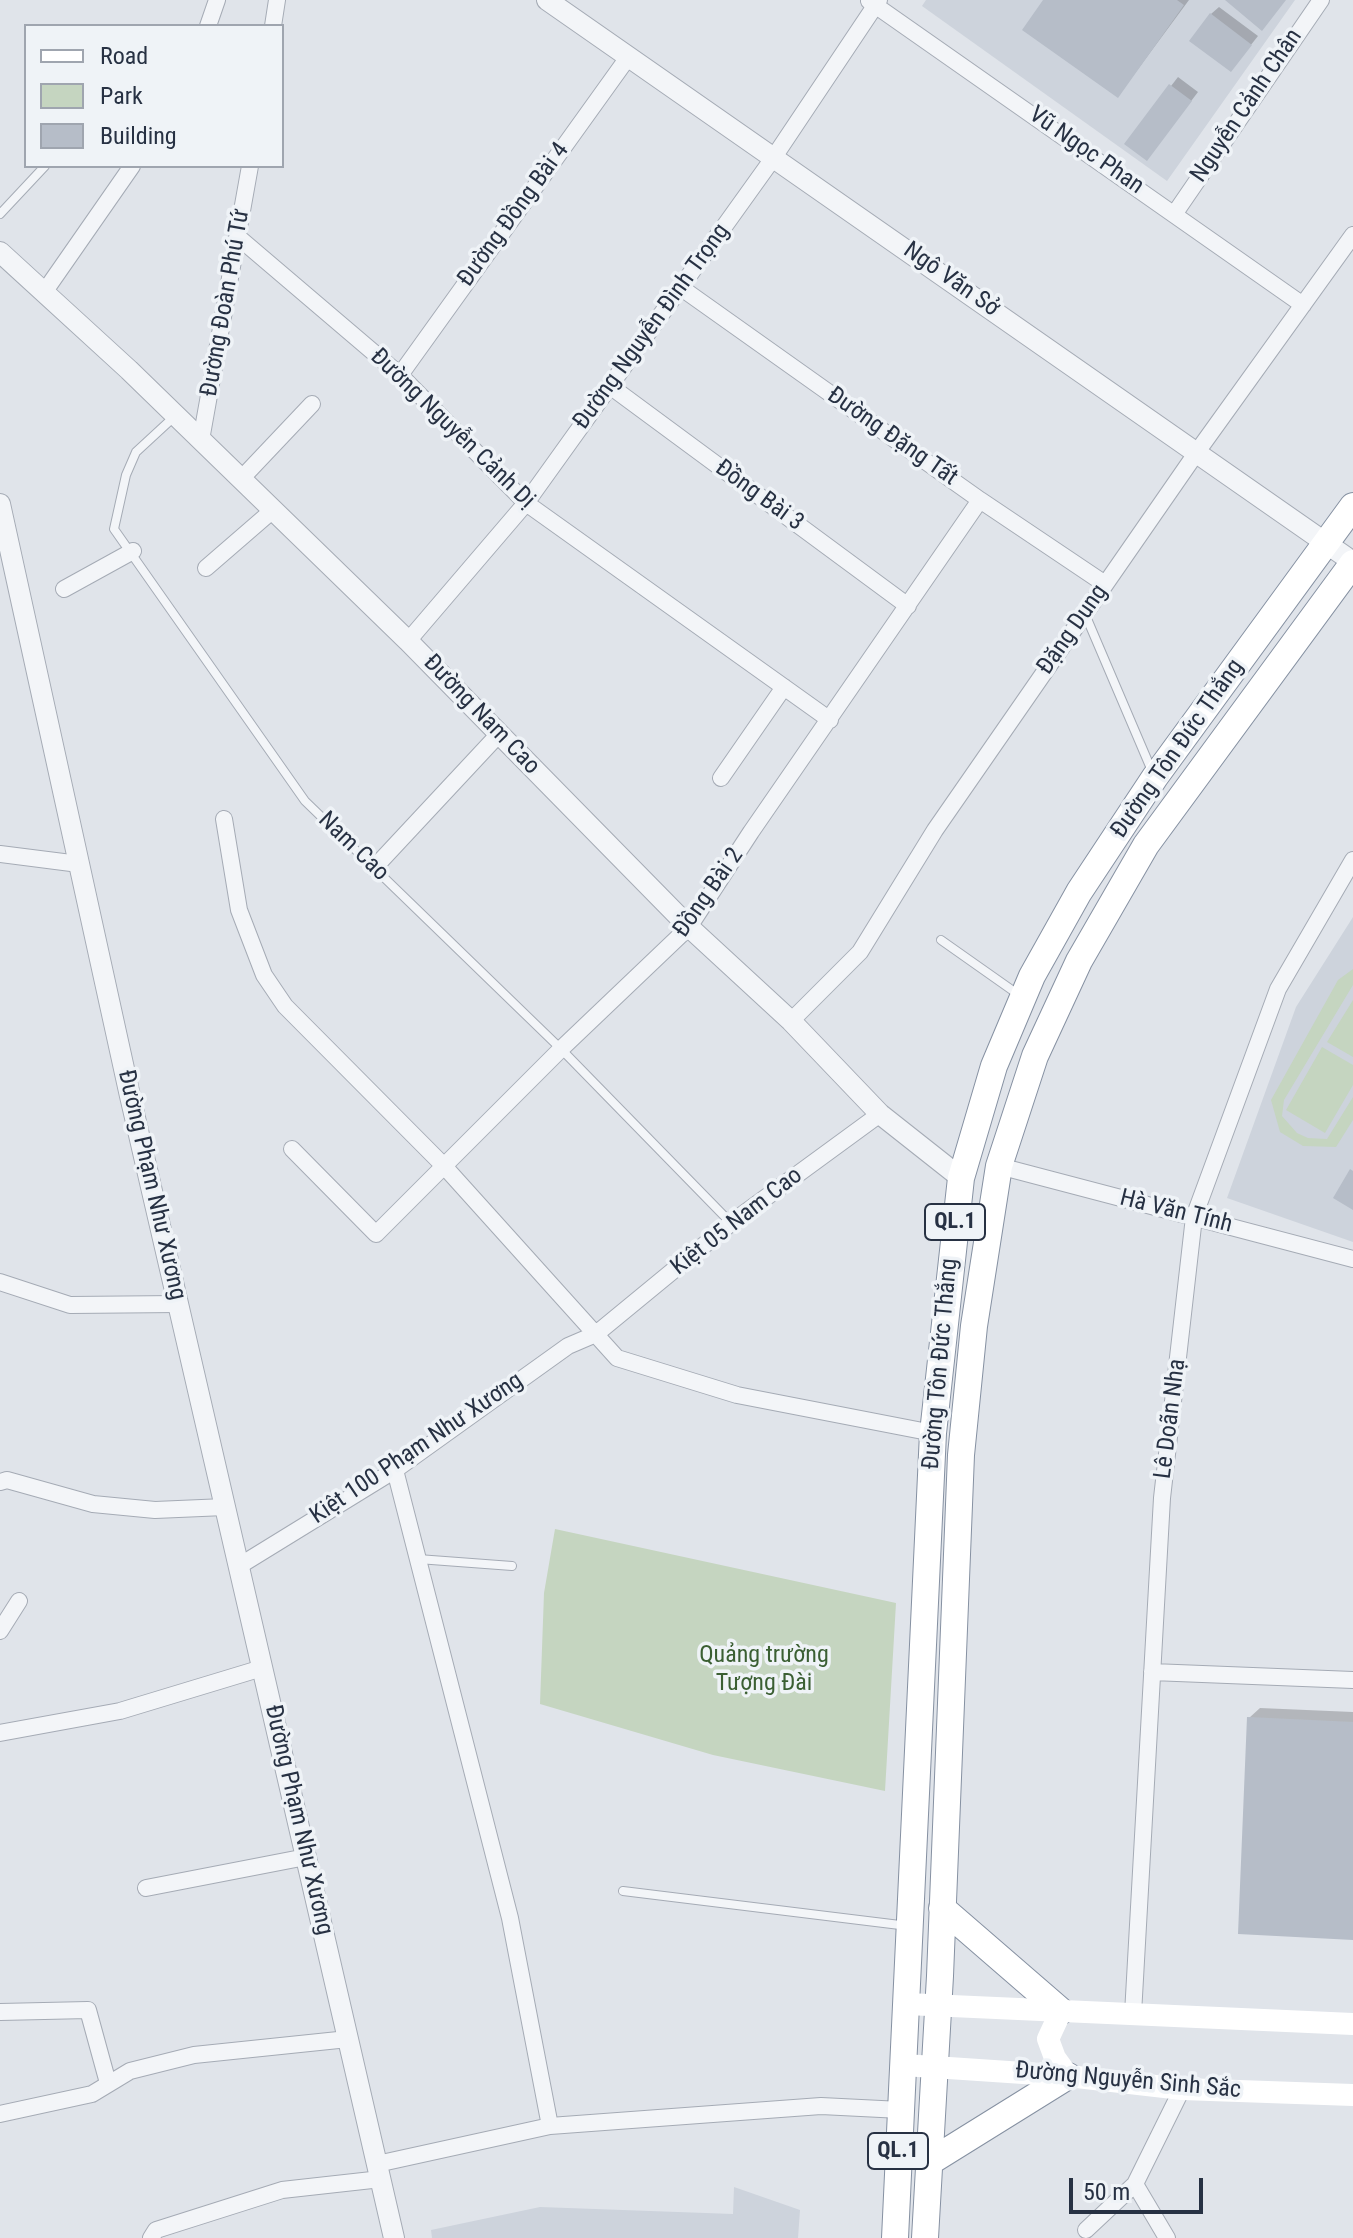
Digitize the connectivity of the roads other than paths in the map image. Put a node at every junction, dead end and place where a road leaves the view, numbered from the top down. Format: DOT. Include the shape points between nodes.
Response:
graph roads {
  1 [pos="217,0"];
  2 [pos="277,0"];
  3 [pos="547,0"];
  4 [pos="1321,0"];
  5 [pos="874,2"];
  6 [pos="209,24"];
  7 [pos="273,24"];
  8 [pos="629,56"];
  9 [pos="774,157"];
  10 [pos="43,168"];
  11 [pos="131,168"];
  12 [pos="250,168"];
  13 [pos="1175,213"];
  14 [pos="0,214"];
  15 [pos="1353,235"];
  16 [pos="238,237"];
  17 [pos="0,252"];
  18 [pos="680,287"];
  19 [pos="45,291"];
  20 [pos="1303,305"];
  21 [pos="400,375"];
  22 [pos="610,386"];
  23 [pos="312,404"];
  24 [pos="175,415"];
  25 [pos="201,440"];
  26 [pos="1197,452"];
  27 [pos="241,479"];
  28 [pos="980,500"];
  29 [pos="526,503"];
  30 [pos="0,504"];
  31 [pos="1353,506"];
  32 [pos="273,510"];
  33 [pos="1326,543"];
  34 [pos="133,551"];
  35 [pos="1353,562"];
  36 [pos="206,568"];
  37 [pos="1105,584"];
  38 [pos="64,589"];
  39 [pos="908,606"];
  40 [pos="1085,613"];
  41 [pos="408,641"];
  42 [pos="784,687"];
  43 [pos="830,720"];
  44 [pos="499,734"];
  45 [pos="1155,777"];
  46 [pos="721,778"];
  47 [pos="224,819"];
  48 [pos="0,854"];
  49 [pos="79,864"];
  50 [pos="1351,866"];
  51 [pos="374,868"];
  52 [pos="689,927"];
  53 [pos="941,940"];
  54 [pos="1022,998"];
  55 [pos="791,1021"];
  56 [pos="561,1049"];
  57 [pos="880,1114"];
  58 [pos="292,1149"];
  59 [pos="444,1166"];
  60 [pos="999,1166"];
  61 [pos="961,1178"];
  62 [pos="1194,1217"];
  63 [pos="731,1223"];
  64 [pos="1353,1259"];
  65 [pos="0,1282"];
  66 [pos="178,1304"];
  67 [pos="596,1334"];
  68 [pos="933,1433"];
  69 [pos="395,1470"];
  70 [pos="0,1482"];
  71 [pos="225,1507"];
  72 [pos="417,1559"];
  73 [pos="239,1566"];
  74 [pos="512,1566"];
  75 [pos="19,1601"];
  76 [pos="0,1631"];
  77 [pos="262,1668"];
  78 [pos="1152,1672"];
  79 [pos="1353,1680"];
  80 [pos="0,1733"];
  81 [pos="306,1857"];
  82 [pos="146,1888"];
  83 [pos="623,1891"];
  84 [pos="942,1908"];
  85 [pos="909,1927"];
  86 [pos="907,2004"];
  87 [pos="939,2005"];
  88 [pos="1061,2011"];
  89 [pos="0,2012"];
  90 [pos="1133,2014"];
  91 [pos="1353,2024"];
  92 [pos="348,2039"];
  93 [pos="904,2065"];
  94 [pos="935,2067"];
  95 [pos="1068,2076"];
  96 [pos="108,2083"];
  97 [pos="1182,2089"];
  98 [pos="1353,2095"];
  99 [pos="901,2110"];
  100 [pos="0,2114"];
  101 [pos="550,2126"];
  102 [pos="928,2163"];
  103 [pos="379,2171"];
  104 [pos="1135,2184"];
  105 [pos="1086,2230"];
  106 [pos="151,2238"];
  107 [pos="394,2238"];
  108 [pos="895,2238"];
  109 [pos="925,2238"];
  110 [pos="1167,2238"];
  1 -- 6 [label="street"];
  2 -- 7 [label="street"];
  3 -- 8 [label="street, Ngô Văn Sở"];
  4 -- 13 [label="street, Nguyễn Cảnh Chân"];
  5 -- 9 [label="street, Đường Nguyễn Đình Trọng"];
  5 -- 13 [label="street, Vũ Ngọc Phan"];
  8 -- 9 [label="street, Ngô Văn Sở"];
  8 -- 21 [label="street, Đường Đồng Bài 4"];
  9 -- 18 [label="street, Đường Nguyễn Đình Trọng"];
  9 -- 26 [label="street, Ngô Văn Sở"];
  10 -- 14 [label="lane"];
  11 -- 19 [label="street"];
  12 -- 16 [label="street, Đường Đoàn Phú Tứ"];
  13 -- 20 [label="street, Vũ Ngọc Phan"];
  15 -- 20 [label="street, Đặng Dung"];
  16 -- 21 [label="street, Đường Nguyễn Cảnh Dị"];
  16 -- 25 [label="street, Đường Đoàn Phú Tứ"];
  17 -- 19 [label="street, Đường Nam Cao"];
  18 -- 22 [label="street, Đường Nguyễn Đình Trọng"];
  18 -- 28 [label="street, Đường Đặng Tất"];
  19 -- 24 [label="street, Đường Nam Cao"];
  20 -- 26 [label="street, Đặng Dung"];
  21 -- 29 [label="street, Đường Nguyễn Cảnh Dị"];
  22 -- 29 [label="street, Đường Nguyễn Đình Trọng"];
  22 -- 39 [label="street, Đồng Bài 3"];
  23 -- 27 [label="street"];
  24 -- 25 [label="street, Đường Nam Cao"];
  24 -- 34 [label="lane, Nam Cao" via="136,452 126,475 114,529"];
  25 -- 27 [label="street, Đường Nam Cao"];
  26 -- 33 [label="street, Ngô Văn Sở"];
  26 -- 37 [label="street, Đặng Dung"];
  27 -- 32 [label="street, Đường Nam Cao"];
  28 -- 37 [label="street, Đường Đặng Tất"];
  28 -- 39 [label="street, Đồng Bài 2"];
  29 -- 41 [label="street, Đường Nguyễn Đình Trọng"];
  29 -- 42 [label="street, Đường Nguyễn Cảnh Dị"];
  30 -- 49 [label="street, Đường Phạm Như Xương"];
  31 -- 33 [label="highway, Đường Tôn Đức Thắng / QL.1"];
  32 -- 36 [label="street"];
  32 -- 41 [label="street, Đường Nam Cao"];
  33 -- 35 [label="street, Ngô Văn Sở"];
  33 -- 45 [label="highway, Đường Tôn Đức Thắng / QL.1"];
  34 -- 38 [label="street"];
  34 -- 51 [label="lane, Nam Cao" via="305,801"];
  35 -- 60 [label="highway, Đường Tôn Đức Thắng / QL.1" via="1146,845 1079,961 1035,1056"];
  37 -- 40 [label="street, Đặng Dung"];
  39 -- 43 [label="street, Đồng Bài 2"];
  40 -- 45 [label="lane"];
  40 -- 55 [label="street, Đặng Dung" via="935,830 860,952"];
  41 -- 44 [label="street, Đường Nam Cao"];
  42 -- 43 [label="street, Đường Nguyễn Cảnh Dị"];
  42 -- 46 [label="street"];
  43 -- 52 [label="street, Đồng Bài 2"];
  44 -- 51 [label="street"];
  44 -- 52 [label="street, Đường Nam Cao"];
  45 -- 54 [label="highway, Đường Tôn Đức Thắng / QL.1" via="1079,892"];
  47 -- 59 [label="street" via="239,910 264,975 285,1006"];
  48 -- 49 [label="street"];
  49 -- 66 [label="street, Đường Phạm Như Xương"];
  50 -- 62 [label="street, Lê Doãn Nhạ" via="1278,989"];
  51 -- 56 [label="lane, Nam Cao"];
  52 -- 55 [label="street, Đường Nam Cao"];
  52 -- 56 [label="street, Đồng Bài 2"];
  53 -- 54 [label="lane"];
  54 -- 61 [label="highway, Đường Tôn Đức Thắng / QL.1" via="994,1066"];
  55 -- 57 [label="street, Đường Nam Cao"];
  56 -- 59 [label="street, Đồng Bài 2"];
  56 -- 63 [label="lane, Nam Cao"];
  57 -- 61 [label="street, Đường Nam Cao"];
  57 -- 63 [label="street, Kiệt 05 Nam Cao"];
  58 -- 59 [label="street, Đồng Bài 2" via="376,1234"];
  59 -- 67 [label="street"];
  60 -- 62 [label="street, Hà Văn Tính"];
  60 -- 84 [label="highway, Đường Tôn Đức Thắng / QL.1" via="961,1455"];
  61 -- 68 [label="highway, Đường Tôn Đức Thắng / QL.1"];
  62 -- 64 [label="street, Hà Văn Tính"];
  62 -- 78 [label="street, Lê Doãn Nhạ" via="1162,1498"];
  63 -- 67 [label="street, Kiệt 05 Nam Cao"];
  65 -- 66 [label="street" via="70,1305"];
  66 -- 71 [label="street, Đường Phạm Như Xương"];
  67 -- 68 [label="street" via="617,1358 737,1395"];
  67 -- 69 [label="street, Kiệt 100 Phạm Như Xương" via="568,1346"];
  68 -- 85 [label="highway, Đường Tôn Đức Thắng / QL.1"];
  69 -- 72 [label="street"];
  69 -- 73 [label="street, Kiệt 100 Phạm Như Xương"];
  70 -- 71 [label="street" via="93,1504 155,1510"];
  71 -- 73 [label="street, Đường Phạm Như Xương"];
  72 -- 74 [label="lane"];
  72 -- 101 [label="street" via="510,1918"];
  73 -- 77 [label="street, Đường Phạm Như Xương"];
  75 -- 76 [label="street"];
  77 -- 80 [label="street" via="120,1711"];
  77 -- 81 [label="street, Đường Phạm Như Xương"];
  78 -- 79 [label="street"];
  78 -- 90 [label="street, Lê Doãn Nhạ"];
  81 -- 82 [label="street"];
  81 -- 92 [label="street, Đường Phạm Như Xương"];
  83 -- 85 [label="lane"];
  84 -- 87 [label="highway, Đường Tôn Đức Thắng / QL.1"];
  84 -- 88 [label="highway"];
  85 -- 86 [label="highway, Đường Tôn Đức Thắng / QL.1"];
  86 -- 87 [label="main road"];
  86 -- 93 [label="highway, Đường Tôn Đức Thắng / QL.1"];
  87 -- 88 [label="main road"];
  87 -- 94 [label="highway, Đường Tôn Đức Thắng / QL.1"];
  88 -- 90 [label="main road"];
  88 -- 95 [label="main road" via="1048,2039"];
  89 -- 96 [label="street" via="88,2010"];
  90 -- 91 [label="main road"];
  92 -- 96 [label="street" via="194,2055 130,2071"];
  92 -- 103 [label="street, Đường Phạm Như Xương"];
  93 -- 94 [label="main road, Đường Nguyễn Sinh Sắc"];
  93 -- 99 [label="highway, Đường Tôn Đức Thắng / QL.1"];
  94 -- 95 [label="main road, Đường Nguyễn Sinh Sắc"];
  94 -- 102 [label="highway, Đường Tôn Đức Thắng / QL.1"];
  95 -- 97 [label="main road, Đường Nguyễn Sinh Sắc"];
  95 -- 102 [label="highway"];
  96 -- 100 [label="street" via="92,2094"];
  97 -- 98 [label="main road, Đường Nguyễn Sinh Sắc"];
  97 -- 104 [label="street"];
  99 -- 101 [label="street" via="821,2106"];
  99 -- 108 [label="highway, Đường Tôn Đức Thắng / QL.1"];
  101 -- 103 [label="street"];
  102 -- 109 [label="highway, Đường Tôn Đức Thắng / QL.1"];
  103 -- 106 [label="street" via="282,2190 156,2230"];
  103 -- 107 [label="street, Đường Phạm Như Xương"];
  104 -- 105 [label="street"];
  104 -- 110 [label="street"];
}
